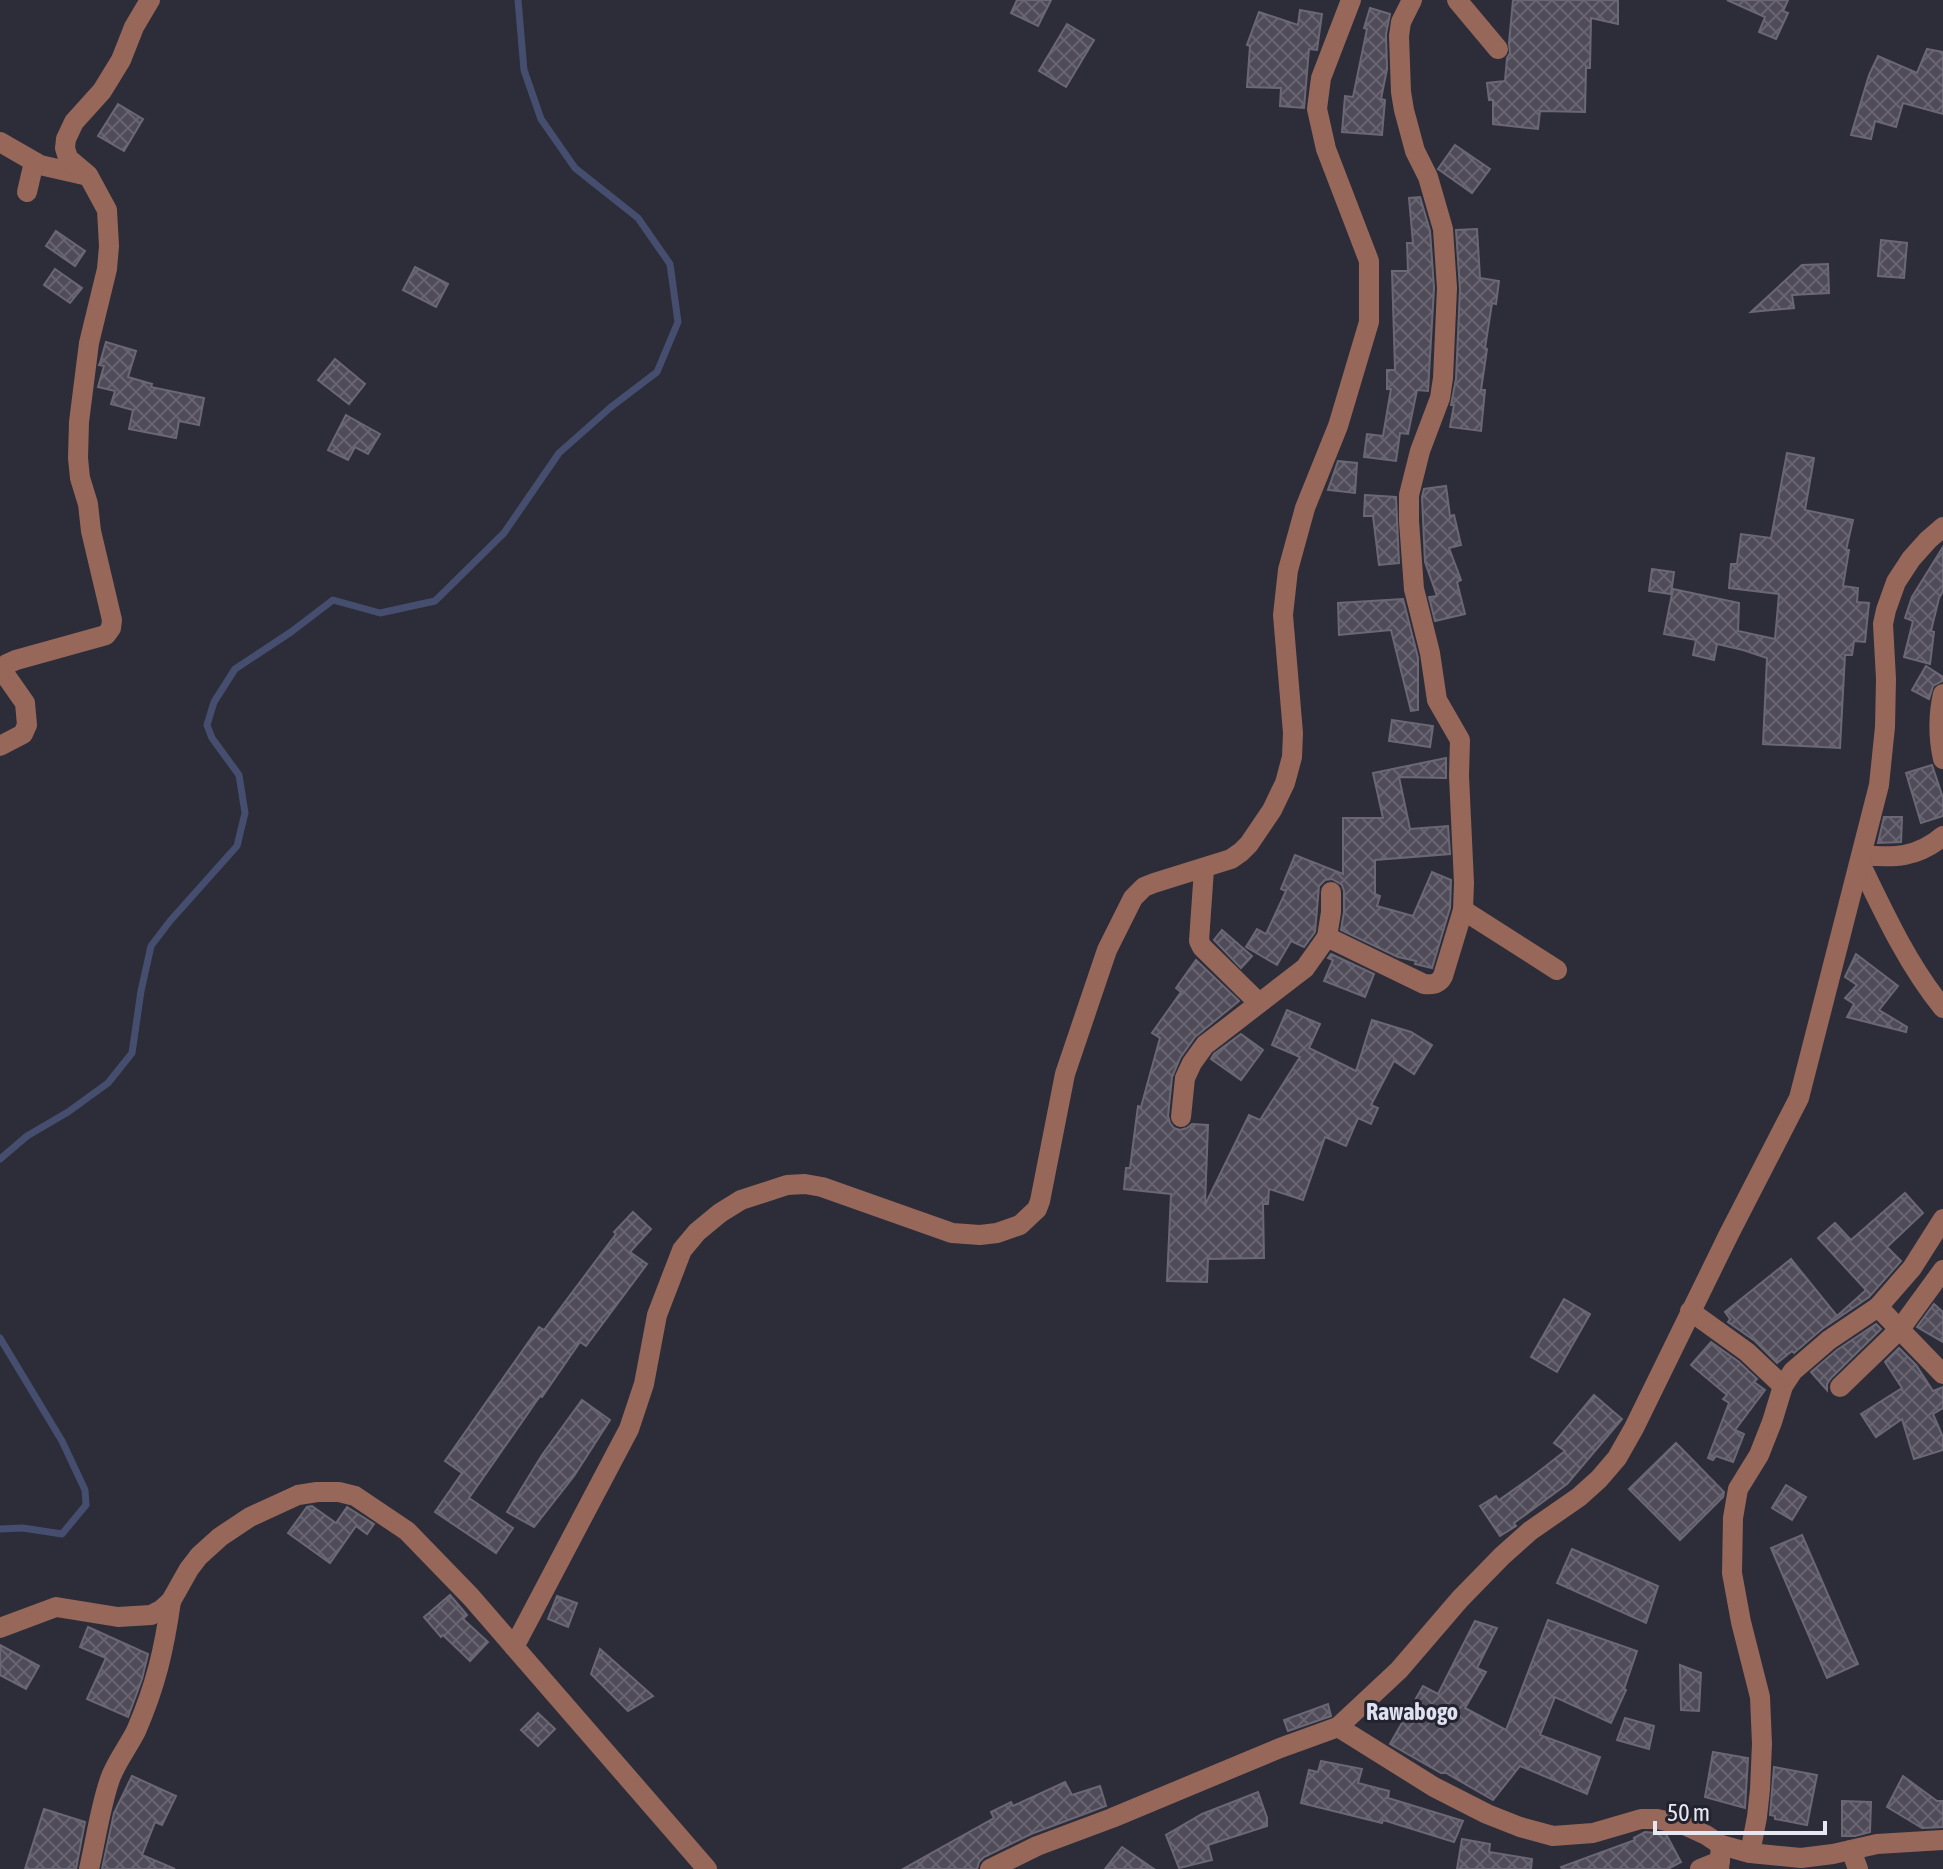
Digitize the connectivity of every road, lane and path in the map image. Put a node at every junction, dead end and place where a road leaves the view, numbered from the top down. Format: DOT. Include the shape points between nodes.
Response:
graph roads {
  1 [pos="150,0"];
  2 [pos="1351,0"];
  3 [pos="1412,0"];
  4 [pos="1457,0"];
  5 [pos="1498,49"];
  6 [pos="0,142"];
  7 [pos="34,162"];
  8 [pos="88,175"];
  9 [pos="27,192"];
  10 [pos="1943,527"];
  11 [pos="1943,694"];
  12 [pos="0,746"];
  13 [pos="1943,759"];
  14 [pos="1943,837"];
  15 [pos="1861,859"];
  16 [pos="1204,869"];
  17 [pos="1331,892"];
  18 [pos="1463,910"];
  19 [pos="1327,937"];
  20 [pos="1557,970"];
  21 [pos="1259,1003"];
  22 [pos="1943,1008"];
  23 [pos="1181,1117"];
  24 [pos="1943,1219"];
  25 [pos="1943,1270"];
  26 [pos="1878,1307"];
  27 [pos="1690,1311"];
  28 [pos="1900,1329"];
  29 [pos="1943,1374"];
  30 [pos="1783,1386"];
  31 [pos="1840,1387"];
  32 [pos="171,1601"];
  33 [pos="0,1628"];
  34 [pos="514,1647"];
  35 [pos="1338,1727"];
  36 [pos="1943,1840"];
  37 [pos="1750,1853"];
  38 [pos="1855,1860"];
  39 [pos="1715,1861"];
  40 [pos="89,1869"];
  41 [pos="707,1869"];
  42 [pos="990,1869"];
  1 -- 8 [label="street" via="121,60 66,139 68,158"];
  2 -- 16 [label="street" via="1321,78 1317,109 1326,149 1369,261 1369,322 1288,570 1283,615 1293,733 1285,783 1241,852"];
  3 -- 18 [label="street" via="1399,36 1401,92 1443,229 1447,288 1440,398 1420,451 1409,495 1409,521 1414,589 1437,700 1460,740"];
  4 -- 5 [label="street"];
  6 -- 7 [label="street"];
  7 -- 8 [label="street"];
  7 -- 9 [label="street"];
  8 -- 12 [label="street" via="107,210 109,246 89,343 78,458 111,630 7,664 6,677 25,703 27,725 23,734"];
  10 -- 15 [label="street" via="1911,559 1886,610 1884,741"];
  11 -- 13 [label="street"];
  14 -- 15 [label="street" via="1900,857"];
  15 -- 22 [label="street" via="1889,925"];
  15 -- 27 [label="street" via="1799,1098"];
  16 -- 21 [label="street" via="1199,941"];
  16 -- 34 [label="street" via="1144,887 1124,915 1065,1074 1040,1201 1026,1220 997,1233 952,1233 822,1187 787,1185 741,1200 697,1232 682,1250 657,1315 629,1429"];
  17 -- 19 [label="street"];
  18 -- 19 [label="street" via="1443,976 1432,984"];
  18 -- 20 [label="street"];
  19 -- 21 [label="street" via="1305,968"];
  21 -- 23 [label="street" via="1205,1045 1192,1063"];
  24 -- 26 [label="street" via="1912,1268"];
  25 -- 28 [label="street"];
  26 -- 28 [label="street"];
  26 -- 30 [label="street" via="1829,1340"];
  27 -- 30 [label="street"];
  27 -- 35 [label="street" via="1617,1458 1579,1497 1502,1556 1399,1670"];
  28 -- 29 [label="street"];
  28 -- 31 [label="street"];
  30 -- 37 [label="street" via="1759,1455 1738,1489 1733,1518 1732,1573 1760,1697 1760,1789"];
  32 -- 33 [label="street" via="151,1615 128,1618 56,1607"];
  32 -- 34 [label="street" via="199,1556 250,1517 298,1495 339,1492 355,1496 407,1531"];
  32 -- 40 [label="street" via="152,1692 110,1778"];
  34 -- 41 [label="street"];
  35 -- 39 [label="street" via="1434,1787 1535,1832 1567,1836 1657,1819 1706,1835"];
  35 -- 42 [label="street"];
  36 -- 38 [label="street" via="1877,1844"];
  37 -- 38 [label="street"];
  37 -- 39 [label="street"];
}
